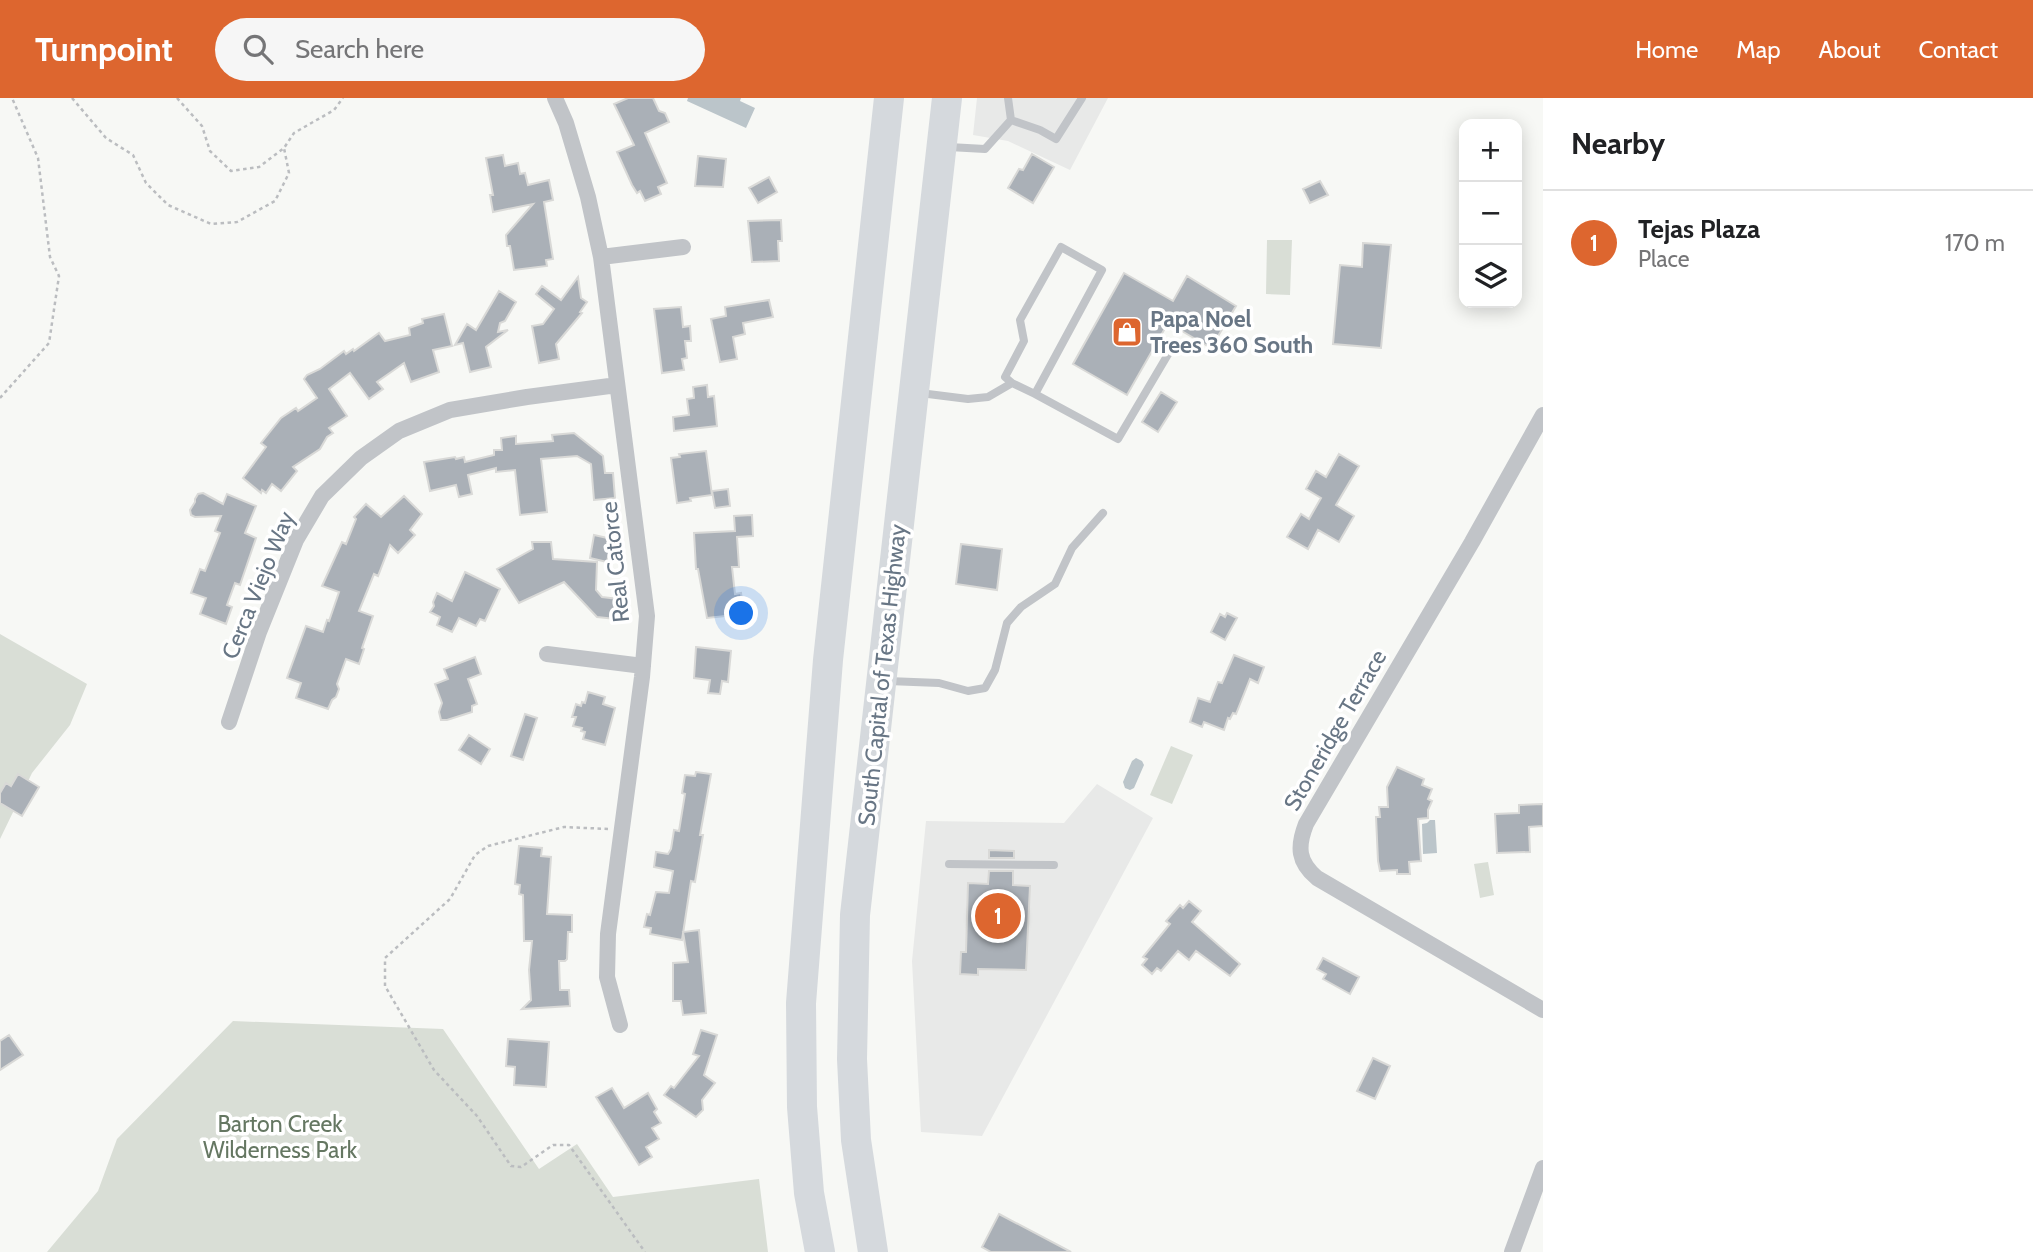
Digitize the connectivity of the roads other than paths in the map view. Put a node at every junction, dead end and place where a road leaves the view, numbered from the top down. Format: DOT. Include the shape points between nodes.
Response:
graph roads {
  1 [pos="555,98"];
  2 [pos="889,98"];
  3 [pos="947,98"];
  4 [pos="1008,98"];
  5 [pos="1082,98"];
  6 [pos="1011,120"];
  7 [pos="942,146"];
  8 [pos="683,247"];
  9 [pos="601,257"];
  10 [pos="1170,351"];
  11 [pos="1012,383"];
  12 [pos="617,385"];
  13 [pos="914,392"];
  14 [pos="1035,394"];
  15 [pos="1543,415"];
  16 [pos="1103,513"];
  17 [pos="547,654"];
  18 [pos="643,666"];
  19 [pos="881,681"];
  20 [pos="229,722"];
  21 [pos="949,864"];
  22 [pos="1054,865"];
  23 [pos="1543,1010"];
  24 [pos="620,1025"];
  25 [pos="1543,1168"];
  26 [pos="820,1252"];
  27 [pos="873,1252"];
  28 [pos="1512,1252"];
  1 -- 9 [label="street, Real Catorce" via="588,197"];
  2 -- 26 [label="highway" via="828,660 801,1003 802,1107"];
  3 -- 7 [label="highway, South Capital of Texas Highway"];
  4 -- 6 [label="lane"];
  5 -- 6 [label="lane" via="1056,139"];
  6 -- 7 [label="lane" via="985,149"];
  7 -- 13 [label="highway, South Capital of Texas Highway"];
  8 -- 9 [label="street"];
  9 -- 12 [label="street, Real Catorce"];
  10 -- 14 [label="lane" via="1118,439"];
  11 -- 13 [label="lane" via="988,397 968,399"];
  11 -- 14 [label="lane"];
  11 -- 14 [label="lane" via="1005,377 1024,341 1020,320 1061,247 1102,270"];
  12 -- 18 [label="street, Real Catorce" via="647,616"];
  12 -- 20 [label="street, Cerca Viejo Way" via="450,410 398,431 361,458 322,496 296,540"];
  13 -- 19 [label="highway, South Capital of Texas Highway"];
  15 -- 23 [label="street, Stoneridge Terrace" via="1299,840 1303,863 1317,878"];
  16 -- 19 [label="lane" via="1072,548 1055,584 1021,607 1007,623 995,670 985,688 968,691 939,683"];
  17 -- 18 [label="street"];
  18 -- 24 [label="street, Real Catorce" via="608,934 607,977"];
  19 -- 27 [label="highway, South Capital of Texas Highway" via="855,915 852,994 856,1140"];
  21 -- 22 [label="lane"];
  25 -- 28 [label="street"];
}
